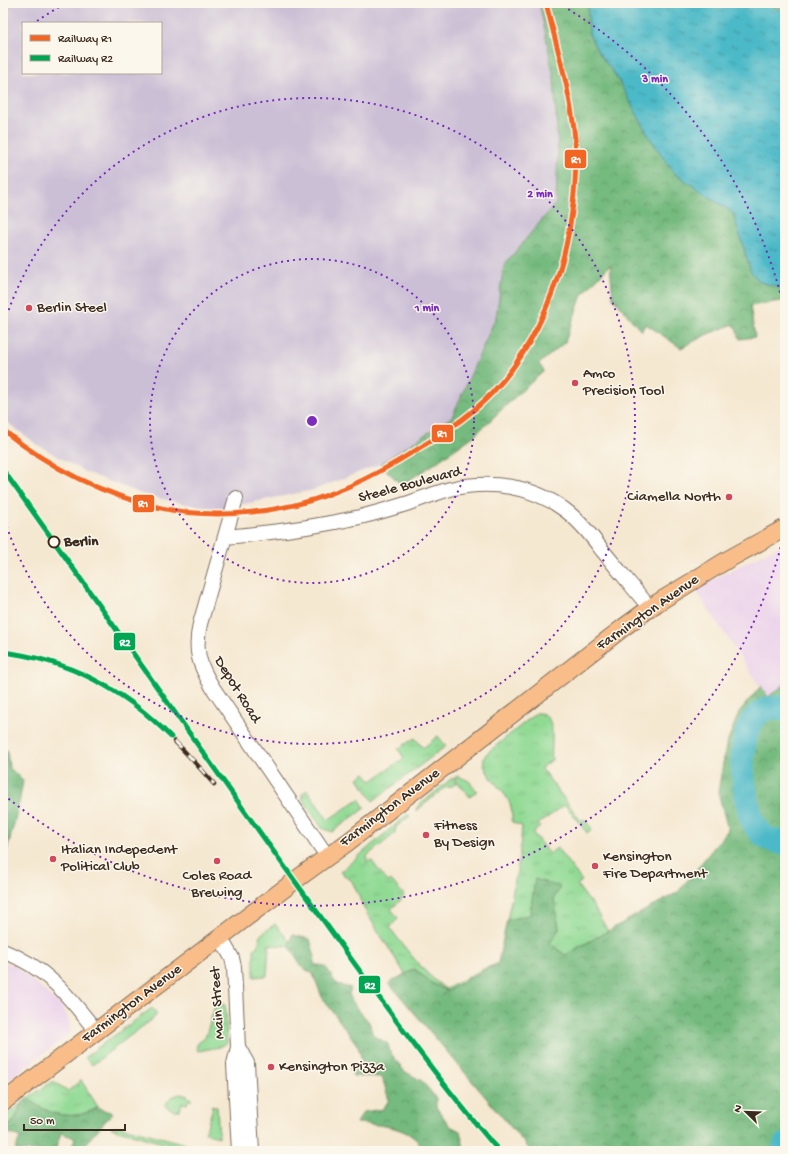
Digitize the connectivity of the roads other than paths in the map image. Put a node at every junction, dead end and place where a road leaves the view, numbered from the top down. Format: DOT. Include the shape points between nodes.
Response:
graph roads {
  1 [pos="236,498"];
  2 [pos="785,528"];
  3 [pos="225,537"];
  4 [pos="650,608"];
  5 [pos="327,856"];
  6 [pos="220,937"];
  7 [pos="3,951"];
  8 [pos="96,1031"];
  9 [pos="3,1102"];
  10 [pos="244,1121"];
  11 [pos="239,1151"];
  12 [pos="252,1151"];
  1 -- 3 [label="street, Depot Road"];
  2 -- 4 [label="main road, Farmington Avenue" via="726,560"];
  3 -- 4 [label="street, Steele Boulevard" via="274,532 348,519 459,487 507,486 538,494 572,515"];
  3 -- 5 [label="street, Depot Road" via="199,629 201,667"];
  4 -- 5 [label="main road, Farmington Avenue"];
  5 -- 6 [label="main road, Farmington Avenue"];
  6 -- 8 [label="main road, Farmington Avenue"];
  6 -- 10 [label="street, Main Street" via="232,958 238,1047 247,1063 242,1083"];
  7 -- 8 [label="street" via="19,957 51,978"];
  8 -- 9 [label="main road, Farmington Avenue"];
  10 -- 11 [label="street, Main Street"];
  10 -- 12 [label="street, Main Street"];
}
